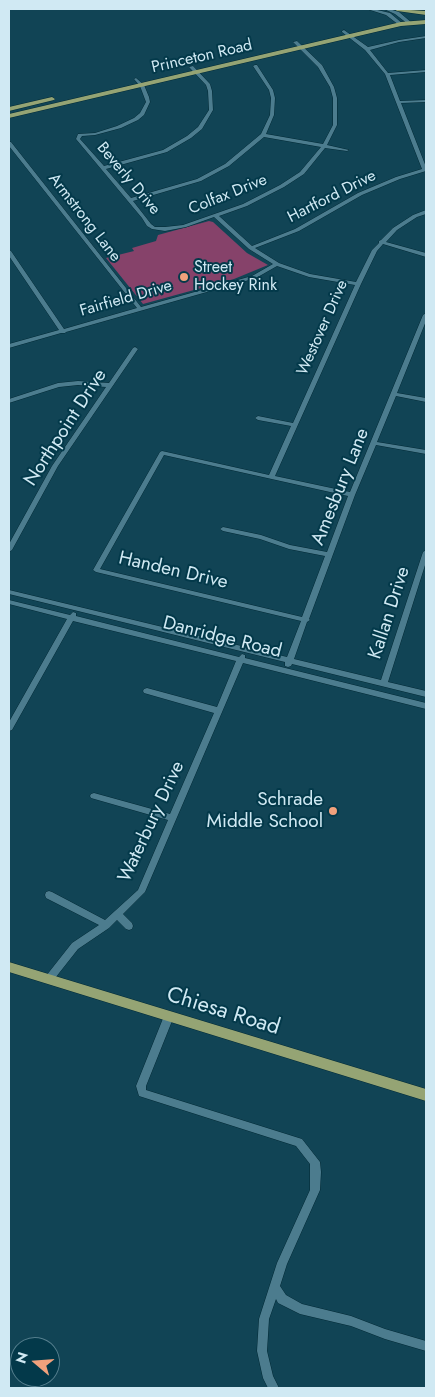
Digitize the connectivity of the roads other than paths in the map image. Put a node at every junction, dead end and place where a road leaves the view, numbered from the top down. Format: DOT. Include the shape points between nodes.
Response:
graph roads {
  1 [pos="369,9"];
  2 [pos="386,9"];
  3 [pos="397,9"];
  4 [pos="426,13"];
  5 [pos="426,17"];
  6 [pos="395,19"];
  7 [pos="403,21"];
  8 [pos="426,22"];
  9 [pos="344,31"];
  10 [pos="351,36"];
  11 [pos="426,37"];
  12 [pos="295,42"];
  13 [pos="301,48"];
  14 [pos="367,49"];
  15 [pos="255,66"];
  16 [pos="190,67"];
  17 [pos="426,71"];
  18 [pos="196,72"];
  19 [pos="387,74"];
  20 [pos="136,79"];
  21 [pos="142,85"];
  22 [pos="87,91"];
  23 [pos="92,97"];
  24 [pos="426,101"];
  25 [pos="399,102"];
  26 [pos="9,109"];
  27 [pos="9,116"];
  28 [pos="263,135"];
  29 [pos="9,143"];
  30 [pos="324,146"];
  31 [pos="347,150"];
  32 [pos="104,168"];
  33 [pos="426,170"];
  34 [pos="129,200"];
  35 [pos="426,212"];
  36 [pos="215,215"];
  37 [pos="154,228"];
  38 [pos="381,242"];
  39 [pos="251,248"];
  40 [pos="9,252"];
  41 [pos="426,255"];
  42 [pos="277,264"];
  43 [pos="358,284"];
  44 [pos="140,309"];
  45 [pos="426,315"];
  46 [pos="63,332"];
  47 [pos="9,346"];
  48 [pos="135,349"];
  49 [pos="110,385"];
  50 [pos="395,394"];
  51 [pos="426,400"];
  52 [pos="9,401"];
  53 [pos="258,418"];
  54 [pos="294,425"];
  55 [pos="374,443"];
  56 [pos="426,452"];
  57 [pos="271,478"];
  58 [pos="352,495"];
  59 [pos="223,529"];
  60 [pos="12,541"];
  61 [pos="9,550"];
  62 [pos="426,552"];
  63 [pos="330,555"];
  64 [pos="9,592"];
  65 [pos="9,602"];
  66 [pos="76,608"];
  67 [pos="71,617"];
  68 [pos="306,620"];
  69 [pos="245,650"];
  70 [pos="241,659"];
  71 [pos="289,661"];
  72 [pos="285,670"];
  73 [pos="384,684"];
  74 [pos="147,692"];
  75 [pos="426,694"];
  76 [pos="426,706"];
  77 [pos="219,711"];
  78 [pos="9,728"];
  79 [pos="94,796"];
  80 [pos="173,818"];
  81 [pos="49,895"];
  82 [pos="117,914"];
  83 [pos="106,925"];
  84 [pos="129,926"];
  85 [pos="9,967"];
  86 [pos="49,979"];
  87 [pos="168,1016"];
  88 [pos="426,1095"];
  89 [pos="275,1287"];
  90 [pos="426,1346"];
  91 [pos="274,1388"];
  1 -- 6 [label="street"];
  2 -- 7 [label="street"];
  3 -- 4 [label="main road"];
  5 -- 7 [label="main road"];
  6 -- 7 [label="main road, Princeton Road"];
  6 -- 9 [label="main road, Princeton Road"];
  7 -- 8 [label="main road"];
  7 -- 10 [label="main road, Princeton Road"];
  9 -- 10 [label="street"];
  9 -- 12 [label="main road, Princeton Road"];
  10 -- 13 [label="main road, Princeton Road"];
  10 -- 14 [label="street"];
  11 -- 14 [label="street"];
  12 -- 13 [label="street, Colfax Drive"];
  12 -- 16 [label="main road, Princeton Road"];
  13 -- 18 [label="main road, Princeton Road"];
  13 -- 30 [label="street, Colfax Drive" via="320,66 335,98 335,125"];
  14 -- 19 [label="street"];
  15 -- 28 [label="street" via="273,98 272,115"];
  16 -- 18 [label="street"];
  16 -- 20 [label="main road, Princeton Road"];
  17 -- 19 [label="street"];
  18 -- 21 [label="main road, Princeton Road"];
  18 -- 32 [label="street" via="208,86 211,99 211,110 200,128 165,151"];
  19 -- 25 [label="street"];
  20 -- 21 [label="street"];
  20 -- 22 [label="main road, Princeton Road"];
  21 -- 23 [label="main road, Princeton Road"];
  21 -- 32 [label="street, Beverly Drive" via="148,102 136,119 105,132 78,136"];
  22 -- 23 [label="main road"];
  22 -- 26 [label="main road, Princeton Road"];
  23 -- 27 [label="main road, Princeton Road"];
  24 -- 25 [label="street"];
  25 -- 33 [label="street"];
  28 -- 30 [label="street"];
  28 -- 34 [label="street" via="227,166 199,180"];
  29 -- 44 [label="street, Armstrong Lane"];
  30 -- 31 [label="street"];
  30 -- 36 [label="street, Colfax Drive" via="302,173 282,186"];
  32 -- 34 [label="street, Beverly Drive"];
  33 -- 39 [label="street, Hartford Drive" via="360,194 297,230"];
  34 -- 37 [label="street, Beverly Drive"];
  35 -- 38 [label="street, Westover Drive" via="395,229"];
  36 -- 37 [label="street, Colfax Drive" via="174,228"];
  36 -- 39 [label="street"];
  38 -- 41 [label="street"];
  38 -- 43 [label="street, Westover Drive"];
  39 -- 42 [label="street"];
  40 -- 46 [label="street"];
  42 -- 43 [label="street" via="309,275"];
  42 -- 44 [label="street, Fairfield Drive" via="254,277"];
  43 -- 54 [label="street, Westover Drive"];
  44 -- 46 [label="street, Fairfield Drive"];
  45 -- 50 [label="street, Amesbury Lane"];
  46 -- 47 [label="street, Fairfield Drive"];
  48 -- 49 [label="street, Northpoint Drive"];
  49 -- 52 [label="street" via="78,382 58,385"];
  49 -- 60 [label="street, Northpoint Drive" via="55,466"];
  50 -- 51 [label="street"];
  50 -- 55 [label="street, Amesbury Lane"];
  53 -- 54 [label="street"];
  54 -- 57 [label="street, Westover Drive"];
  55 -- 56 [label="street"];
  55 -- 58 [label="street, Amesbury Lane"];
  57 -- 58 [label="street"];
  57 -- 68 [label="street, Handen Drive" via="162,453 96,570"];
  58 -- 63 [label="street, Amesbury Lane"];
  59 -- 63 [label="street"];
  60 -- 61 [label="street, Northpoint Drive"];
  62 -- 73 [label="street, Kallan Drive"];
  63 -- 68 [label="street, Amesbury Lane"];
  64 -- 66 [label="street, Danridge Road"];
  65 -- 67 [label="street, Danridge Road"];
  66 -- 67 [label="street"];
  66 -- 69 [label="street, Danridge Road"];
  67 -- 70 [label="street, Danridge Road"];
  67 -- 78 [label="street"];
  68 -- 71 [label="street, Amesbury Lane"];
  69 -- 70 [label="street, Waterbury Drive"];
  69 -- 71 [label="street, Danridge Road"];
  70 -- 72 [label="street, Danridge Road"];
  70 -- 77 [label="street, Waterbury Drive"];
  71 -- 72 [label="street, Amesbury Lane"];
  71 -- 73 [label="street, Danridge Road"];
  72 -- 76 [label="street, Danridge Road"];
  73 -- 75 [label="street, Danridge Road"];
  74 -- 77 [label="street"];
  77 -- 80 [label="street, Waterbury Drive"];
  79 -- 80 [label="street"];
  80 -- 82 [label="street, Waterbury Drive" via="141,892"];
  81 -- 83 [label="street"];
  82 -- 83 [label="street, Waterbury Drive"];
  82 -- 84 [label="street"];
  83 -- 86 [label="street, Waterbury Drive" via="75,946"];
  85 -- 86 [label="main road, Chiesa Road"];
  86 -- 87 [label="main road, Chiesa Road"];
  87 -- 88 [label="main road, Chiesa Road"];
  87 -- 89 [label="street" via="141,1086 142,1093 299,1142 314,1162 315,1190 282,1263"];
  89 -- 90 [label="street" via="282,1299 300,1309"];
  89 -- 91 [label="street" via="264,1319 262,1351 268,1378"];
}
